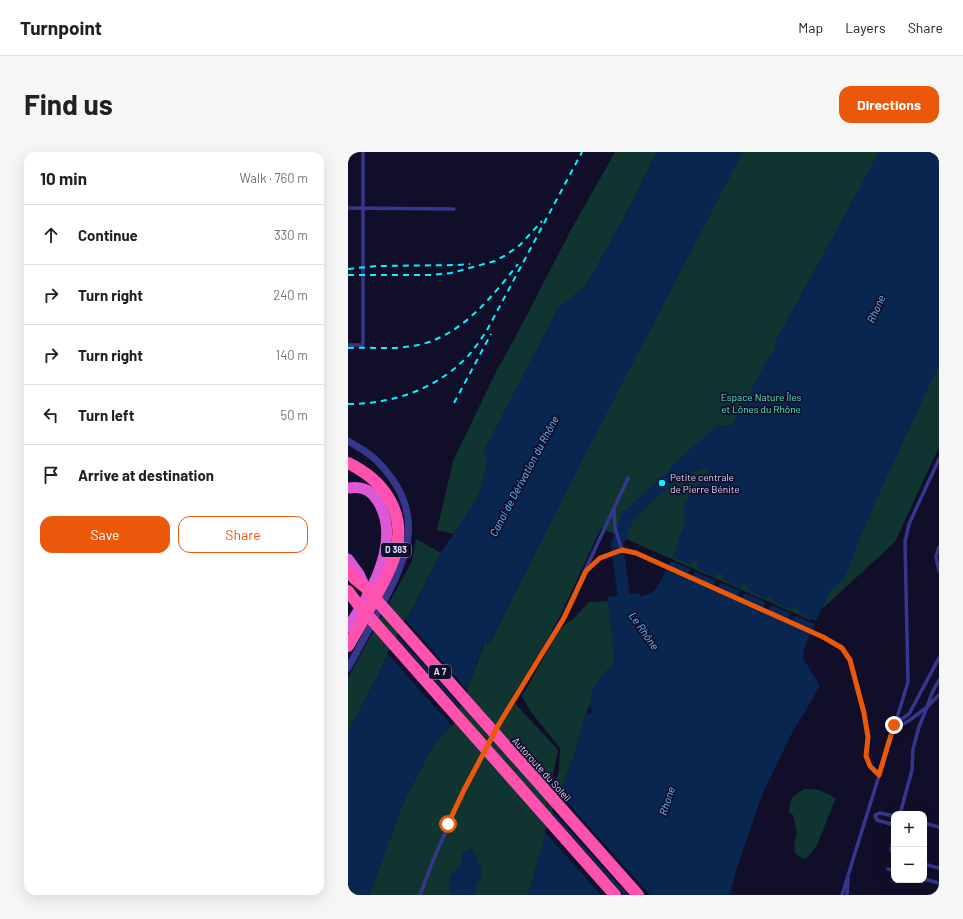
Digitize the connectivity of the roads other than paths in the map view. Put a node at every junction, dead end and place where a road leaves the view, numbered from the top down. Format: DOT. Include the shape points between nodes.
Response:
graph roads {
  1 [pos="363,152"];
  2 [pos="348,208"];
  3 [pos="363,209"];
  4 [pos="454,209"];
  5 [pos="348,344"];
  6 [pos="348,441"];
  7 [pos="939,459"];
  8 [pos="348,463"];
  9 [pos="628,478"];
  10 [pos="348,488"];
  11 [pos="614,508"];
  12 [pos="939,547"];
  13 [pos="622,550"];
  14 [pos="348,559"];
  15 [pos="348,570"];
  16 [pos="586,571"];
  17 [pos="939,571"];
  18 [pos="365,587"];
  19 [pos="348,591"];
  20 [pos="352,600"];
  21 [pos="348,627"];
  22 [pos="348,646"];
  23 [pos="939,658"];
  24 [pos="348,668"];
  25 [pos="939,680"];
  26 [pos="939,695"];
  27 [pos="927,707"];
  28 [pos="896,718"];
  29 [pos="894,725"];
  30 [pos="879,775"];
  31 [pos="901,811"];
  32 [pos="867,813"];
  33 [pos="875,815"];
  34 [pos="891,815"];
  35 [pos="891,824"];
  36 [pos="927,824"];
  37 [pos="939,827"];
  38 [pos="927,865"];
  39 [pos="939,868"];
  40 [pos="888,869"];
  41 [pos="891,870"];
  42 [pos="849,872"];
  43 [pos="927,880"];
  44 [pos="939,883"];
  45 [pos="420,895"];
  46 [pos="615,895"];
  47 [pos="638,895"];
  48 [pos="842,895"];
  49 [pos="847,895"];
  1 -- 3 [label="lane"];
  2 -- 3 [label="lane"];
  3 -- 4 [label="lane"];
  3 -- 5 [label="lane" via="363,345"];
  6 -- 24 [label="street" via="377,461 395,482 404,501 409,524 406,552 400,569"];
  7 -- 28 [label="lane" via="909,524 905,542 908,682"];
  8 -- 22 [label="highway, D 383" via="373,478 386,493 395,512 398,532 396,552 390,567"];
  9 -- 11 [label="lane"];
  10 -- 21 [label="highway" via="363,489 375,496 384,514 387,538 384,556 376,576"];
  11 -- 13 [label="lane" via="615,528"];
  11 -- 16 [label="lane"];
  12 -- 17 [label="lane" via="936,557"];
  13 -- 16 [label="lane" via="600,558"];
  13 -- 30 [label="lane" via="636,553 823,637 842,648 850,660 864,713 868,737 866,756 870,766"];
  14 -- 18 [label="highway"];
  15 -- 18 [label="highway, Autoroute du Soleil / A 7"];
  16 -- 45 [label="lane" via="564,618 499,724 464,790"];
  18 -- 47 [label="highway, Autoroute du Soleil / A 7"];
  19 -- 20 [label="highway, A 7"];
  20 -- 46 [label="highway, A 7"];
  23 -- 28 [label="lane" via="909,714 902,719"];
  25 -- 27 [label="lane"];
  26 -- 27 [label="lane"];
  27 -- 29 [label="lane" via="901,725"];
  27 -- 31 [label="lane" via="915,738 912,770"];
  28 -- 29 [label="lane"];
  29 -- 30 [label="lane"];
  30 -- 32 [label="lane"];
  32 -- 33 [label="lane"];
  32 -- 42 [label="lane"];
  33 -- 34 [label="lane" via="880,813"];
  33 -- 35 [label="lane" via="877,820"];
  36 -- 37 [label="lane"];
  38 -- 39 [label="lane"];
  40 -- 41 [label="lane"];
  42 -- 48 [label="lane"];
  42 -- 49 [label="lane"];
  43 -- 44 [label="lane"];
}
